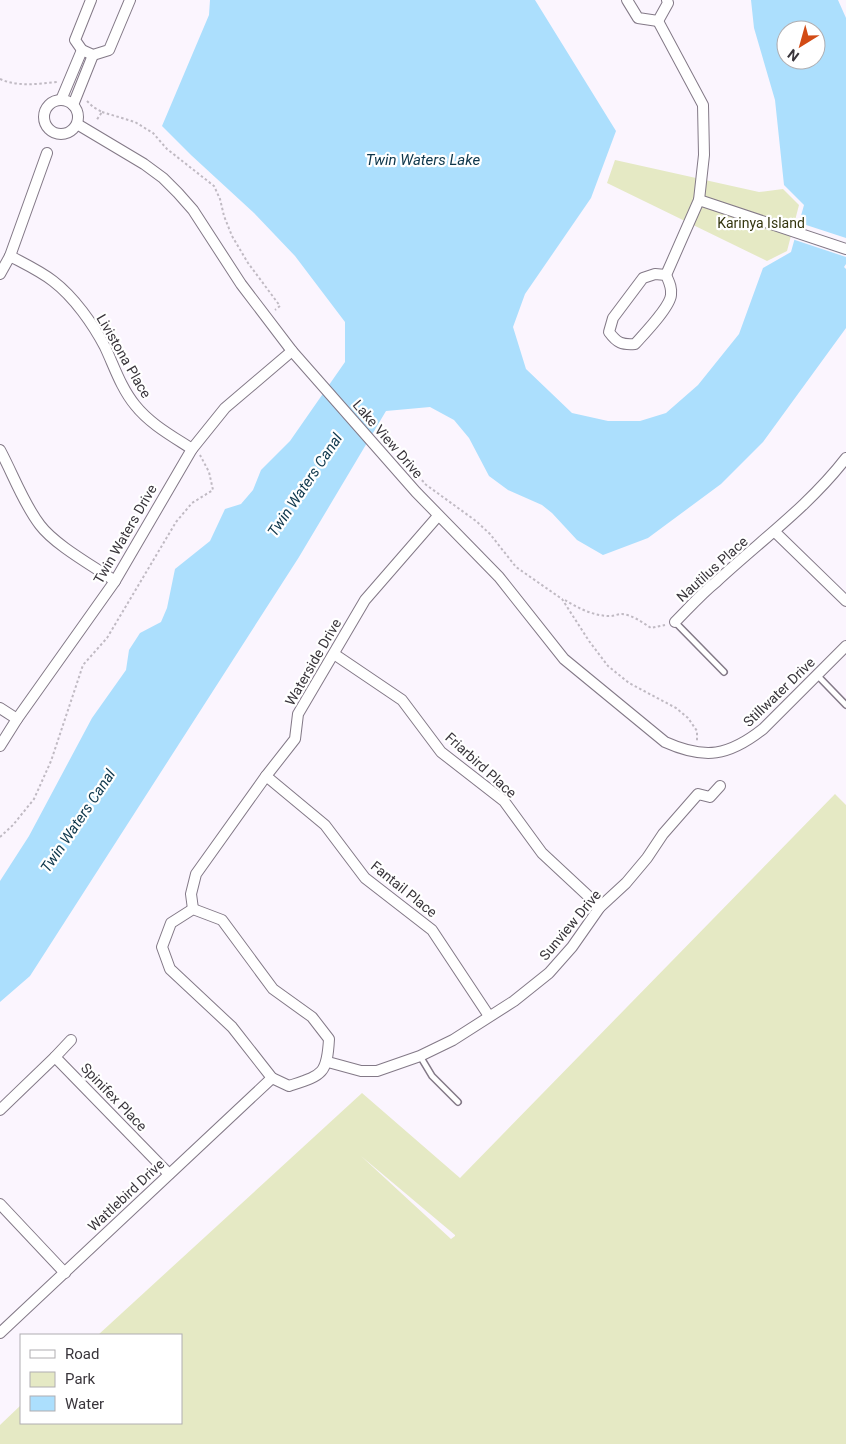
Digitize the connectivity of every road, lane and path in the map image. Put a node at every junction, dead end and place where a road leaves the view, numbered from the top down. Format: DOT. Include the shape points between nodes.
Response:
graph roads {
  1 [pos="91,0"];
  2 [pos="130,0"];
  3 [pos="627,0"];
  4 [pos="667,0"];
  5 [pos="658,21"];
  6 [pos="82,50"];
  7 [pos="93,55"];
  8 [pos="0,79"];
  9 [pos="61,82"];
  10 [pos="85,98"];
  11 [pos="61,100"];
  12 [pos="73,105"];
  13 [pos="102,112"];
  14 [pos="96,121"];
  15 [pos="77,124"];
  16 [pos="47,153"];
  17 [pos="699,200"];
  18 [pos="846,249"];
  19 [pos="10,256"];
  20 [pos="0,274"];
  21 [pos="666,275"];
  22 [pos="274,311"];
  23 [pos="292,351"];
  24 [pos="192,449"];
  25 [pos="0,450"];
  26 [pos="846,458"];
  27 [pos="416,492"];
  28 [pos="438,516"];
  29 [pos="775,532"];
  30 [pos="115,581"];
  31 [pos="562,599"];
  32 [pos="846,601"];
  33 [pos="675,622"];
  34 [pos="846,646"];
  35 [pos="334,654"];
  36 [pos="724,672"];
  37 [pos="817,675"];
  38 [pos="846,705"];
  39 [pos="0,708"];
  40 [pos="17,719"];
  41 [pos="0,746"];
  42 [pos="698,753"];
  43 [pos="266,776"];
  44 [pos="720,786"];
  45 [pos="0,837"];
  46 [pos="600,907"];
  47 [pos="193,910"];
  48 [pos="489,1016"];
  49 [pos="71,1040"];
  50 [pos="420,1056"];
  51 [pos="55,1057"];
  52 [pos="328,1062"];
  53 [pos="272,1078"];
  54 [pos="458,1102"];
  55 [pos="0,1110"];
  56 [pos="169,1174"];
  57 [pos="0,1204"];
  58 [pos="65,1272"];
  59 [pos="0,1333"];
  1 -- 6 [label="street" via="75,40"];
  2 -- 7 [label="street" via="109,50"];
  3 -- 5 [label="street" via="638,18"];
  4 -- 5 [label="street"];
  5 -- 17 [label="street" via="703,105 704,155"];
  6 -- 7 [label="street"];
  6 -- 11 [label="street"];
  7 -- 12 [label="street"];
  8 -- 9 [label="path" via="22,85"];
  10 -- 13 [label="path"];
  11 -- 12 [label="street"];
  11 -- 15 [label="street" via="50,103 46,108 44,124 58,134 69,132"];
  12 -- 15 [label="street" via="78,114"];
  13 -- 14 [label="path"];
  13 -- 22 [label="path" via="135,122 153,133 214,186 232,236 280,306"];
  15 -- 23 [label="street, Lake View Drive" via="144,164 178,192"];
  16 -- 19 [label="street"];
  17 -- 18 [label="street"];
  17 -- 21 [label="street"];
  19 -- 20 [label="street"];
  19 -- 24 [label="street, Livistona Place" via="54,282 65,293 91,324 134,404 146,418"];
  21 -- 21 [label="street" via="671,297 659,316 635,344 616,342 609,332 613,318 643,278"];
  23 -- 24 [label="street, Twin Waters Drive" via="225,408"];
  23 -- 27 [label="street, Lake View Drive"];
  24 -- 30 [label="street, Twin Waters Drive"];
  24 -- 45 [label="path" via="204,461 213,490 192,503 176,522 107,638 83,666 34,799"];
  25 -- 30 [label="street" via="41,526"];
  26 -- 29 [label="street, Nautilus Place" via="828,481"];
  27 -- 28 [label="street, Lake View Drive"];
  27 -- 31 [label="path" via="425,483 490,534 516,567"];
  28 -- 35 [label="street, Waterside Drive" via="365,600"];
  28 -- 42 [label="street, Lake View Drive" via="500,577 564,659 666,742"];
  29 -- 32 [label="street"];
  29 -- 33 [label="street, Nautilus Place" via="714,582"];
  30 -- 40 [label="street, Twin Waters Drive"];
  31 -- 33 [label="path" via="580,609 609,616 621,614 651,628"];
  31 -- 42 [label="path" via="608,666 629,683 688,718 697,731"];
  33 -- 36 [label="lane, Nautilus Place"];
  34 -- 37 [label="street, Stillwater Drive"];
  35 -- 43 [label="street, Waterside Drive" via="298,714 295,739"];
  35 -- 46 [label="street, Friarbird Place" via="402,700 441,752 504,801 542,853"];
  37 -- 38 [label="lane"];
  37 -- 42 [label="street, Stillwater Drive" via="748,740 714,753"];
  39 -- 40 [label="street"];
  40 -- 41 [label="street, Twin Waters Drive"];
  43 -- 47 [label="street, Waterside Drive" via="196,874"];
  43 -- 48 [label="street, Fantail Place" via="325,825 365,878 432,930"];
  44 -- 46 [label="street, Sunview Drive" via="710,797 698,794 626,883"];
  46 -- 48 [label="street, Sunview Drive" via="549,973"];
  47 -- 52 [label="street" via="222,920 273,989 312,1017 329,1039"];
  47 -- 53 [label="street" via="171,923 162,947 170,969 232,1027"];
  48 -- 50 [label="street, Sunview Drive" via="453,1040"];
  49 -- 51 [label="street"];
  50 -- 52 [label="street, Sunview Drive" via="377,1070 361,1071"];
  50 -- 54 [label="lane" via="432,1076"];
  51 -- 55 [label="street"];
  51 -- 56 [label="street, Spinifex Place"];
  52 -- 53 [label="street" via="316,1077 289,1086"];
  53 -- 56 [label="street, Wattlebird Drive"];
  56 -- 58 [label="street, Wattlebird Drive"];
  57 -- 58 [label="street"];
  58 -- 59 [label="street, Wattlebird Drive"];
}
